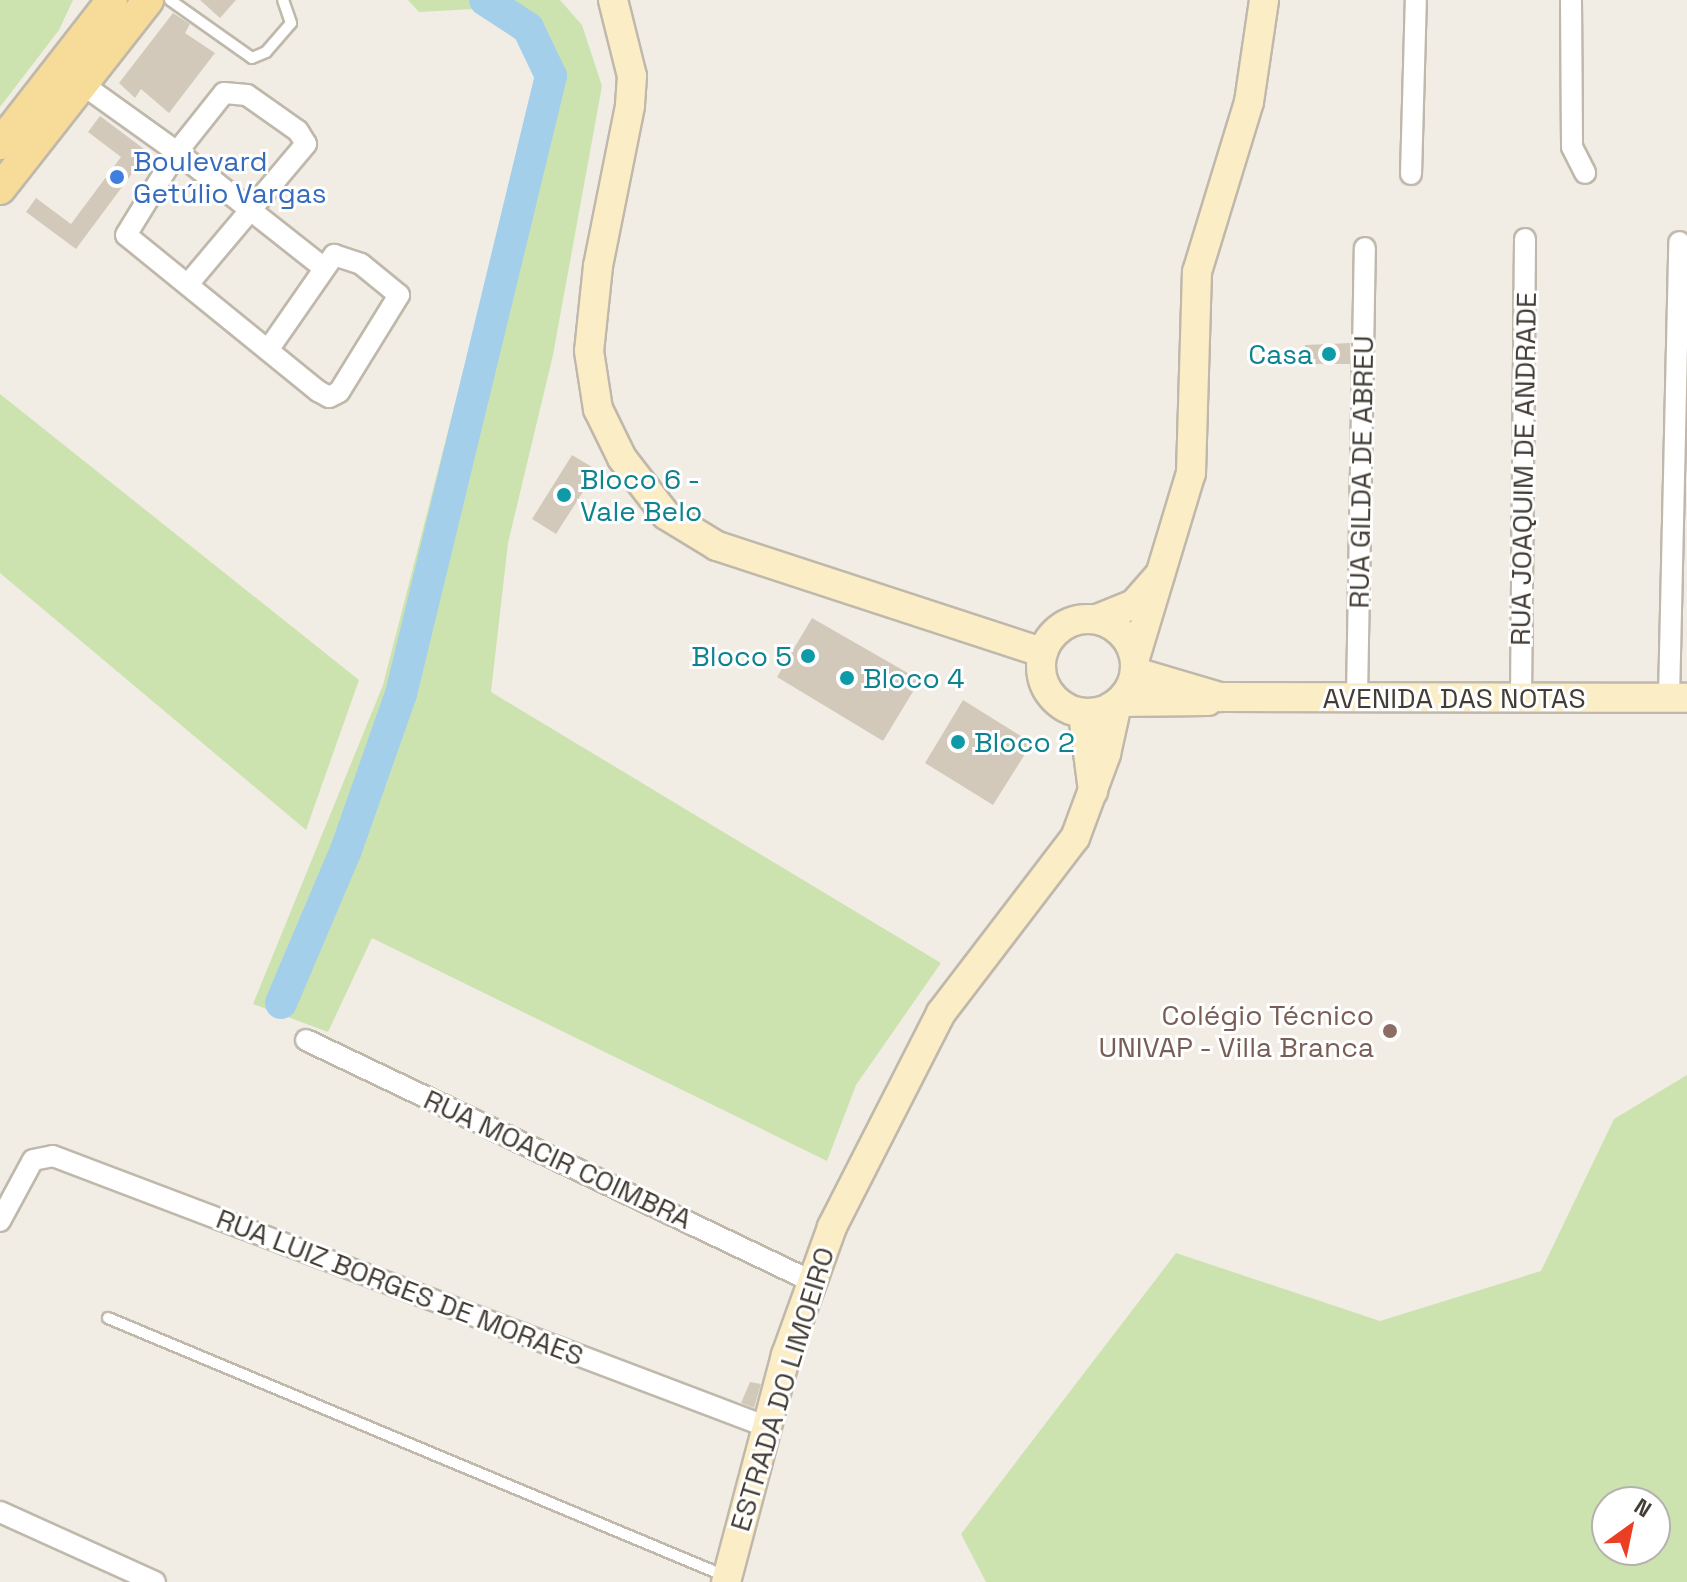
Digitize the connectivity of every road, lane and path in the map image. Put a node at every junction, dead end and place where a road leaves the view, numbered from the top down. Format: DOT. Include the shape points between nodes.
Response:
graph roads {
  1 [pos="112,0"];
  2 [pos="148,0"];
  3 [pos="170,0"];
  4 [pos="283,0"];
  5 [pos="613,0"];
  6 [pos="1264,0"];
  7 [pos="1416,0"];
  8 [pos="1571,0"];
  9 [pos="82,84"];
  10 [pos="0,144"];
  11 [pos="177,152"];
  12 [pos="1585,173"];
  13 [pos="1411,174"];
  14 [pos="0,189"];
  15 [pos="250,213"];
  16 [pos="1525,239"];
  17 [pos="1679,242"];
  18 [pos="1365,248"];
  19 [pos="324,268"];
  20 [pos="188,284"];
  21 [pos="268,350"];
  22 [pos="1162,570"];
  23 [pos="1097,619"];
  24 [pos="1042,652"];
  25 [pos="1135,665"];
  26 [pos="1220,697"];
  27 [pos="1357,697"];
  28 [pos="1678,698"];
  29 [pos="1521,699"];
  30 [pos="1118,703"];
  31 [pos="1083,714"];
  32 [pos="1093,791"];
  33 [pos="306,1040"];
  34 [pos="0,1221"];
  35 [pos="809,1280"];
  36 [pos="108,1318"];
  37 [pos="765,1426"];
  38 [pos="0,1512"];
  39 [pos="726,1579"];
  40 [pos="155,1582"];
  1 -- 10 [label="main road"];
  2 -- 9 [label="main road"];
  3 -- 4 [label="lane" via="252,58 266,52 291,23"];
  5 -- 24 [label="main road" via="632,76 630,106 598,266 589,351 598,409 622,458 666,515 717,546"];
  6 -- 22 [label="main road" via="1249,102 1202,248 1195,444"];
  7 -- 13 [label="street"];
  8 -- 12 [label="street" via="1571,140"];
  9 -- 11 [label="street"];
  9 -- 14 [label="main road"];
  11 -- 15 [label="street"];
  11 -- 15 [label="street" via="224,93 247,95 298,131 306,144 299,156"];
  11 -- 20 [label="street" via="126,235"];
  15 -- 19 [label="street"];
  15 -- 20 [label="street"];
  16 -- 29 [label="street, RUA JOAQUIM DE ANDRADE"];
  17 -- 28 [label="street"];
  18 -- 27 [label="street, RUA GILDA DE ABREU"];
  19 -- 21 [label="street"];
  19 -- 21 [label="street" via="334,255 345,255 399,295 339,392 329,397 318,391"];
  20 -- 21 [label="street"];
  22 -- 23 [label="main road" via="1134,604"];
  22 -- 25 [label="main road"];
  23 -- 24 [label="main road" via="1063,625"];
  23 -- 25 [label="main road" via="1122,633"];
  24 -- 31 [label="main road" via="1048,692"];
  25 -- 26 [label="main road, AVENIDA DAS NOTAS"];
  25 -- 30 [label="main road"];
  26 -- 27 [label="main road, AVENIDA DAS NOTAS"];
  26 -- 30 [label="main road, AVENIDA DAS NOTAS" via="1176,705"];
  27 -- 29 [label="main road, AVENIDA DAS NOTAS"];
  28 -- 29 [label="main road, AVENIDA DAS NOTAS"];
  30 -- 31 [label="main road, AVENIDA DAS NOTAS"];
  30 -- 32 [label="main road, ESTRADA DO LIMOEIRO"];
  31 -- 32 [label="main road, ESTRADA DO LIMOEIRO"];
  32 -- 35 [label="main road, ESTRADA DO LIMOEIRO" via="1084,820 1053,873 922,1044"];
  33 -- 35 [label="street, RUA MOACIR COIMBRA"];
  34 -- 37 [label="street, RUA LUIZ BORGES DE MORAES" via="33,1160 64,1159"];
  35 -- 37 [label="main road, ESTRADA DO LIMOEIRO"];
  36 -- 39 [label="lane"];
  37 -- 39 [label="main road, ESTRADA DO LIMOEIRO"];
  38 -- 40 [label="street"];
}
